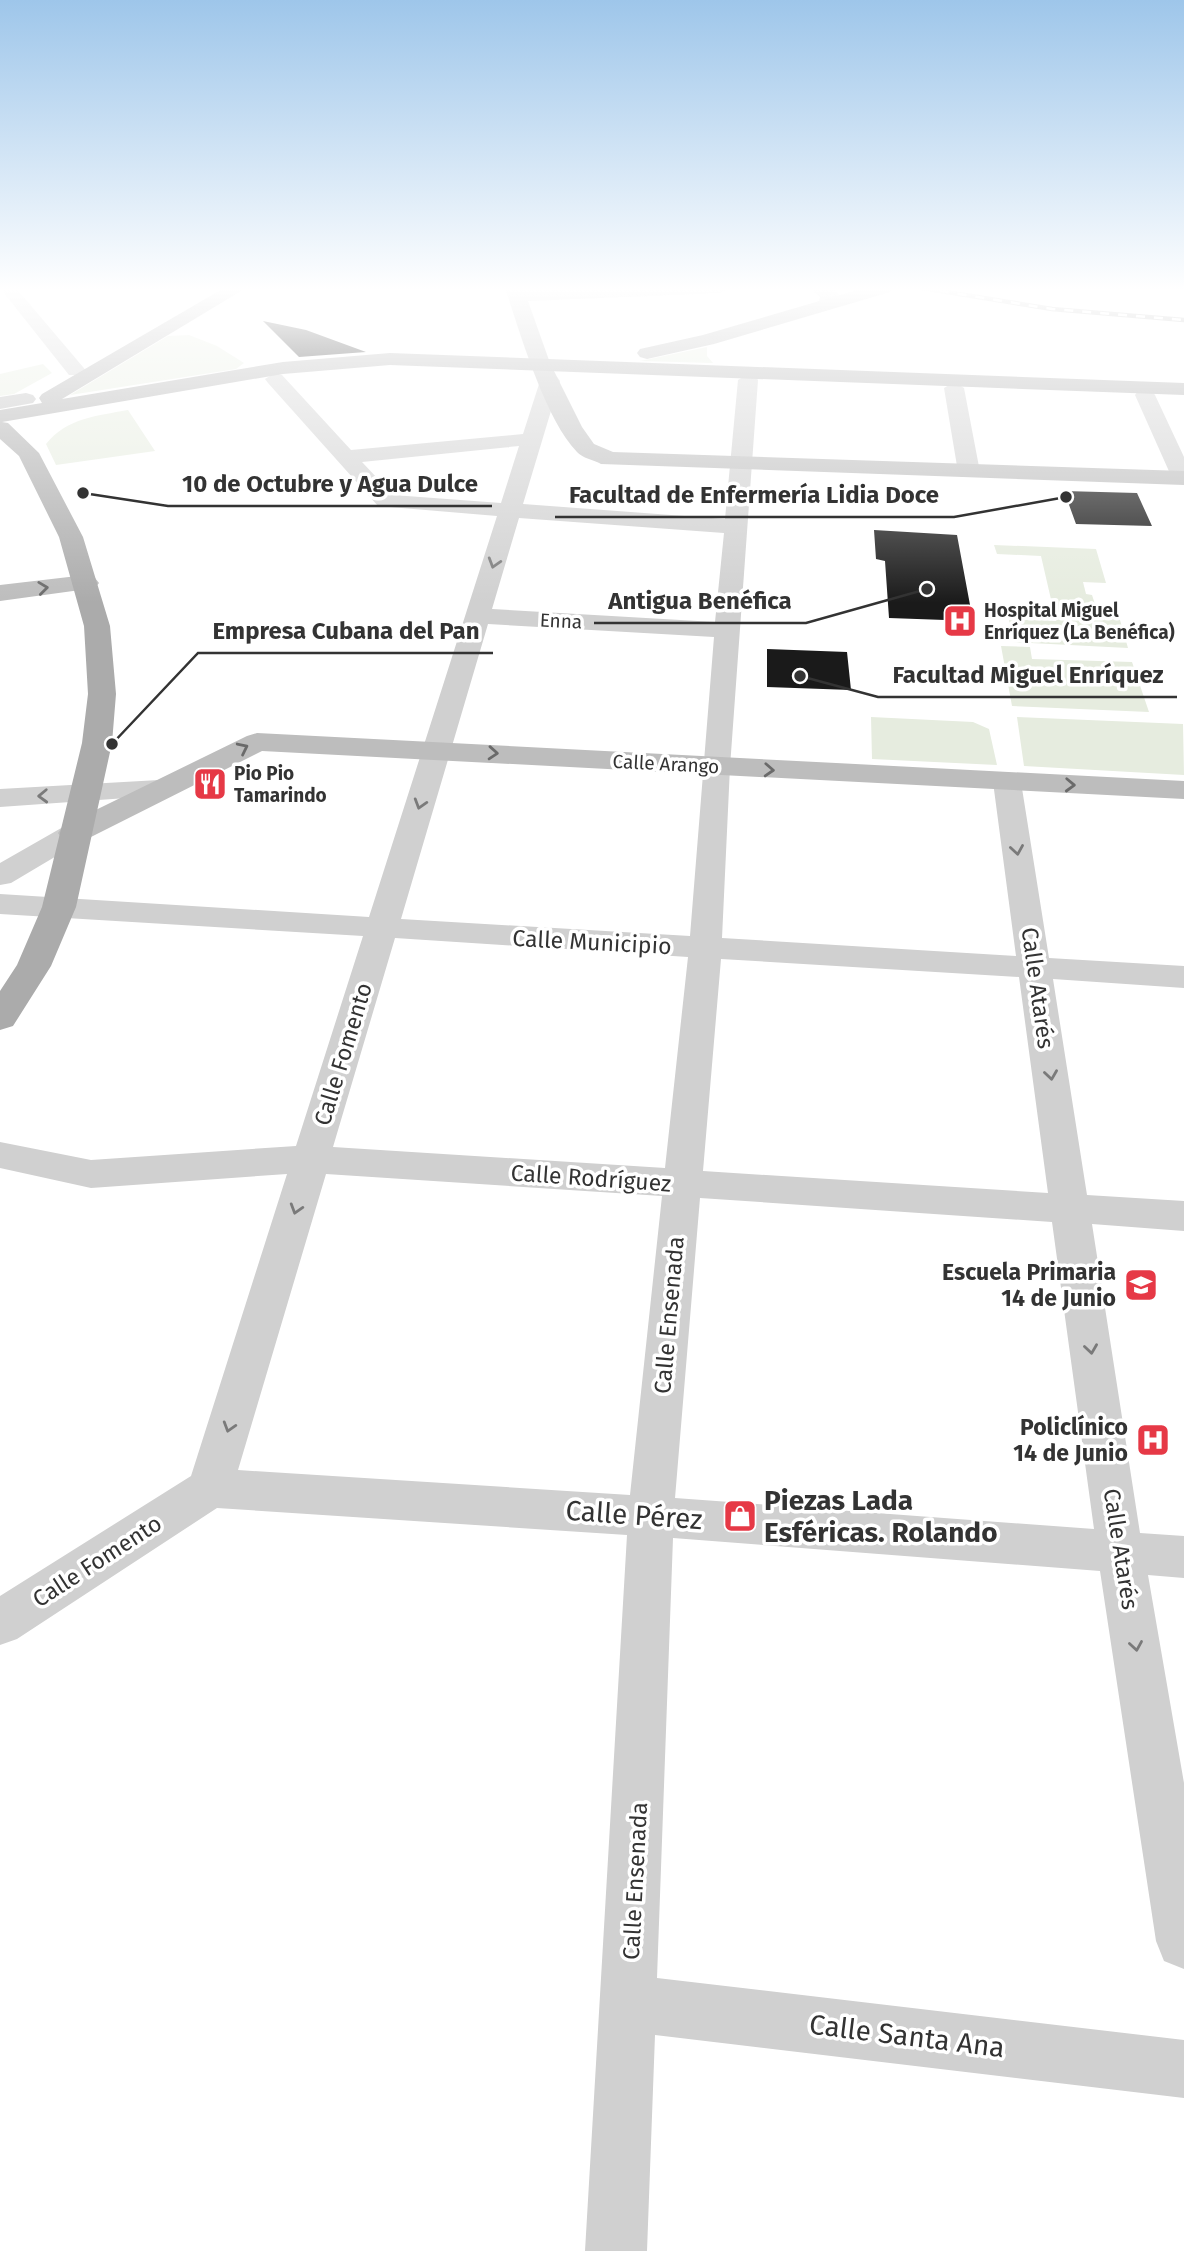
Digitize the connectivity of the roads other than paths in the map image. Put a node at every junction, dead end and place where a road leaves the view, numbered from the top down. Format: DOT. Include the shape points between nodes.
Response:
graph roads {
  1 [pos="50,393"];
  2 [pos="58,393"];
  3 [pos="130,393"];
  4 [pos="158,393"];
  5 [pos="288,393"];
  6 [pos="541,393"];
  7 [pos="555,393"];
  8 [pos="747,393"];
  9 [pos="955,393"];
  10 [pos="1092,393"];
  11 [pos="1145,395"];
  12 [pos="1184,397"];
  13 [pos="33,408"];
  14 [pos="0,418"];
  15 [pos="532,439"];
  16 [pos="28,453"];
  17 [pos="348,457"];
  18 [pos="741,464"];
  19 [pos="969,472"];
  20 [pos="1183,478"];
  21 [pos="510,511"];
  22 [pos="736,527"];
  23 [pos="86,583"];
  24 [pos="0,593"];
  25 [pos="478,616"];
  26 [pos="727,630"];
  27 [pos="437,750"];
  28 [pos="716,767"];
  29 [pos="1007,782"];
  30 [pos="159,789"];
  31 [pos="1184,790"];
  32 [pos="86,794"];
  33 [pos="0,798"];
  34 [pos="74,833"];
  35 [pos="0,876"];
  36 [pos="0,904"];
  37 [pos="59,907"];
  38 [pos="382,929"];
  39 [pos="705,949"];
  40 [pos="1035,968"];
  41 [pos="1184,977"];
  42 [pos="0,1018"];
  43 [pos="0,1155"];
  44 [pos="311,1159"];
  45 [pos="681,1184"];
  46 [pos="1070,1209"];
  47 [pos="1184,1216"];
  48 [pos="210,1488"];
  49 [pos="651,1516"];
  50 [pos="1120,1551"];
  51 [pos="1184,1557"];
  52 [pos="0,1623"];
  53 [pos="1184,1941"];
  54 [pos="630,2003"];
  55 [pos="1184,2069"];
  56 [pos="616,2251"];
  1 -- 13 [label="main road"];
  2 -- 13 [label="main road"];
  3 -- 13 [label="main road"];
  4 -- 13 [label="main road"];
  5 -- 17 [label="street"];
  6 -- 15 [label="street, Calle Fomento"];
  7 -- 18 [label="street" via="571,427 594,454 626,462"];
  8 -- 18 [label="street, Calle Ensenada"];
  9 -- 19 [label="street"];
  10 -- 11 [label="main road"];
  11 -- 12 [label="main road"];
  11 -- 20 [label="street"];
  13 -- 14 [label="main road"];
  13 -- 16 [label="main road"];
  14 -- 16 [label="main road"];
  15 -- 17 [label="street"];
  15 -- 21 [label="street, Calle Fomento"];
  16 -- 23 [label="main road" via="71,537"];
  17 -- 21 [label="street" via="386,501"];
  18 -- 19 [label="street"];
  18 -- 22 [label="street, Calle Ensenada"];
  19 -- 20 [label="street"];
  21 -- 22 [label="street"];
  21 -- 25 [label="street, Calle Fomento, one-way"];
  22 -- 26 [label="street, Calle Ensenada"];
  24 -- 23 [label="street, one-way"];
  23 -- 32 [label="main road" via="101,651 102,694"];
  25 -- 26 [label="street, Enna"];
  25 -- 27 [label="street, Calle Fomento"];
  26 -- 28 [label="street, Calle Ensenada"];
  27 -- 28 [label="street, Calle Arango, one-way"];
  30 -- 27 [label="street, Calle Arango, one-way" via="257,742"];
  27 -- 38 [label="street, Calle Fomento, one-way"];
  28 -- 29 [label="street, Calle Arango, one-way"];
  28 -- 39 [label="street, Calle Ensenada"];
  29 -- 31 [label="street, Calle Arango, one-way"];
  29 -- 40 [label="street, Calle Atarés, one-way"];
  30 -- 32 [label="street, Calle Arango"];
  30 -- 34 [label="street, Calle Arango"];
  32 -- 33 [label="street, Calle Arango, one-way"];
  32 -- 34 [label="main road"];
  34 -- 35 [label="street"];
  34 -- 37 [label="main road"];
  36 -- 37 [label="street, Calle Municipio"];
  37 -- 38 [label="street, Calle Municipio"];
  37 -- 42 [label="main road" via="34,966"];
  38 -- 39 [label="street, Calle Municipio"];
  38 -- 44 [label="street, Calle Fomento"];
  39 -- 40 [label="street, Calle Municipio"];
  39 -- 45 [label="street, Calle Ensenada"];
  40 -- 41 [label="street, Calle Municipio"];
  40 -- 46 [label="street, Calle Atarés, one-way"];
  43 -- 44 [label="street, Calle Rodríguez" via="91,1174"];
  44 -- 45 [label="street, Calle Rodríguez"];
  44 -- 48 [label="street, Calle Fomento, one-way"];
  45 -- 46 [label="street, Calle Rodríguez"];
  45 -- 49 [label="street, Calle Ensenada"];
  46 -- 47 [label="street, Calle Rodríguez"];
  46 -- 50 [label="street, Calle Atarés, one-way"];
  48 -- 49 [label="street, Calle Pérez"];
  48 -- 52 [label="street, Calle Fomento"];
  49 -- 50 [label="street, Calle Pérez"];
  49 -- 54 [label="street, Calle Ensenada"];
  50 -- 51 [label="street, Calle Pérez"];
  50 -- 53 [label="street, Calle Atarés, one-way"];
  54 -- 55 [label="street, Calle Santa Ana"];
  54 -- 56 [label="street, Calle Ensenada"];
}
